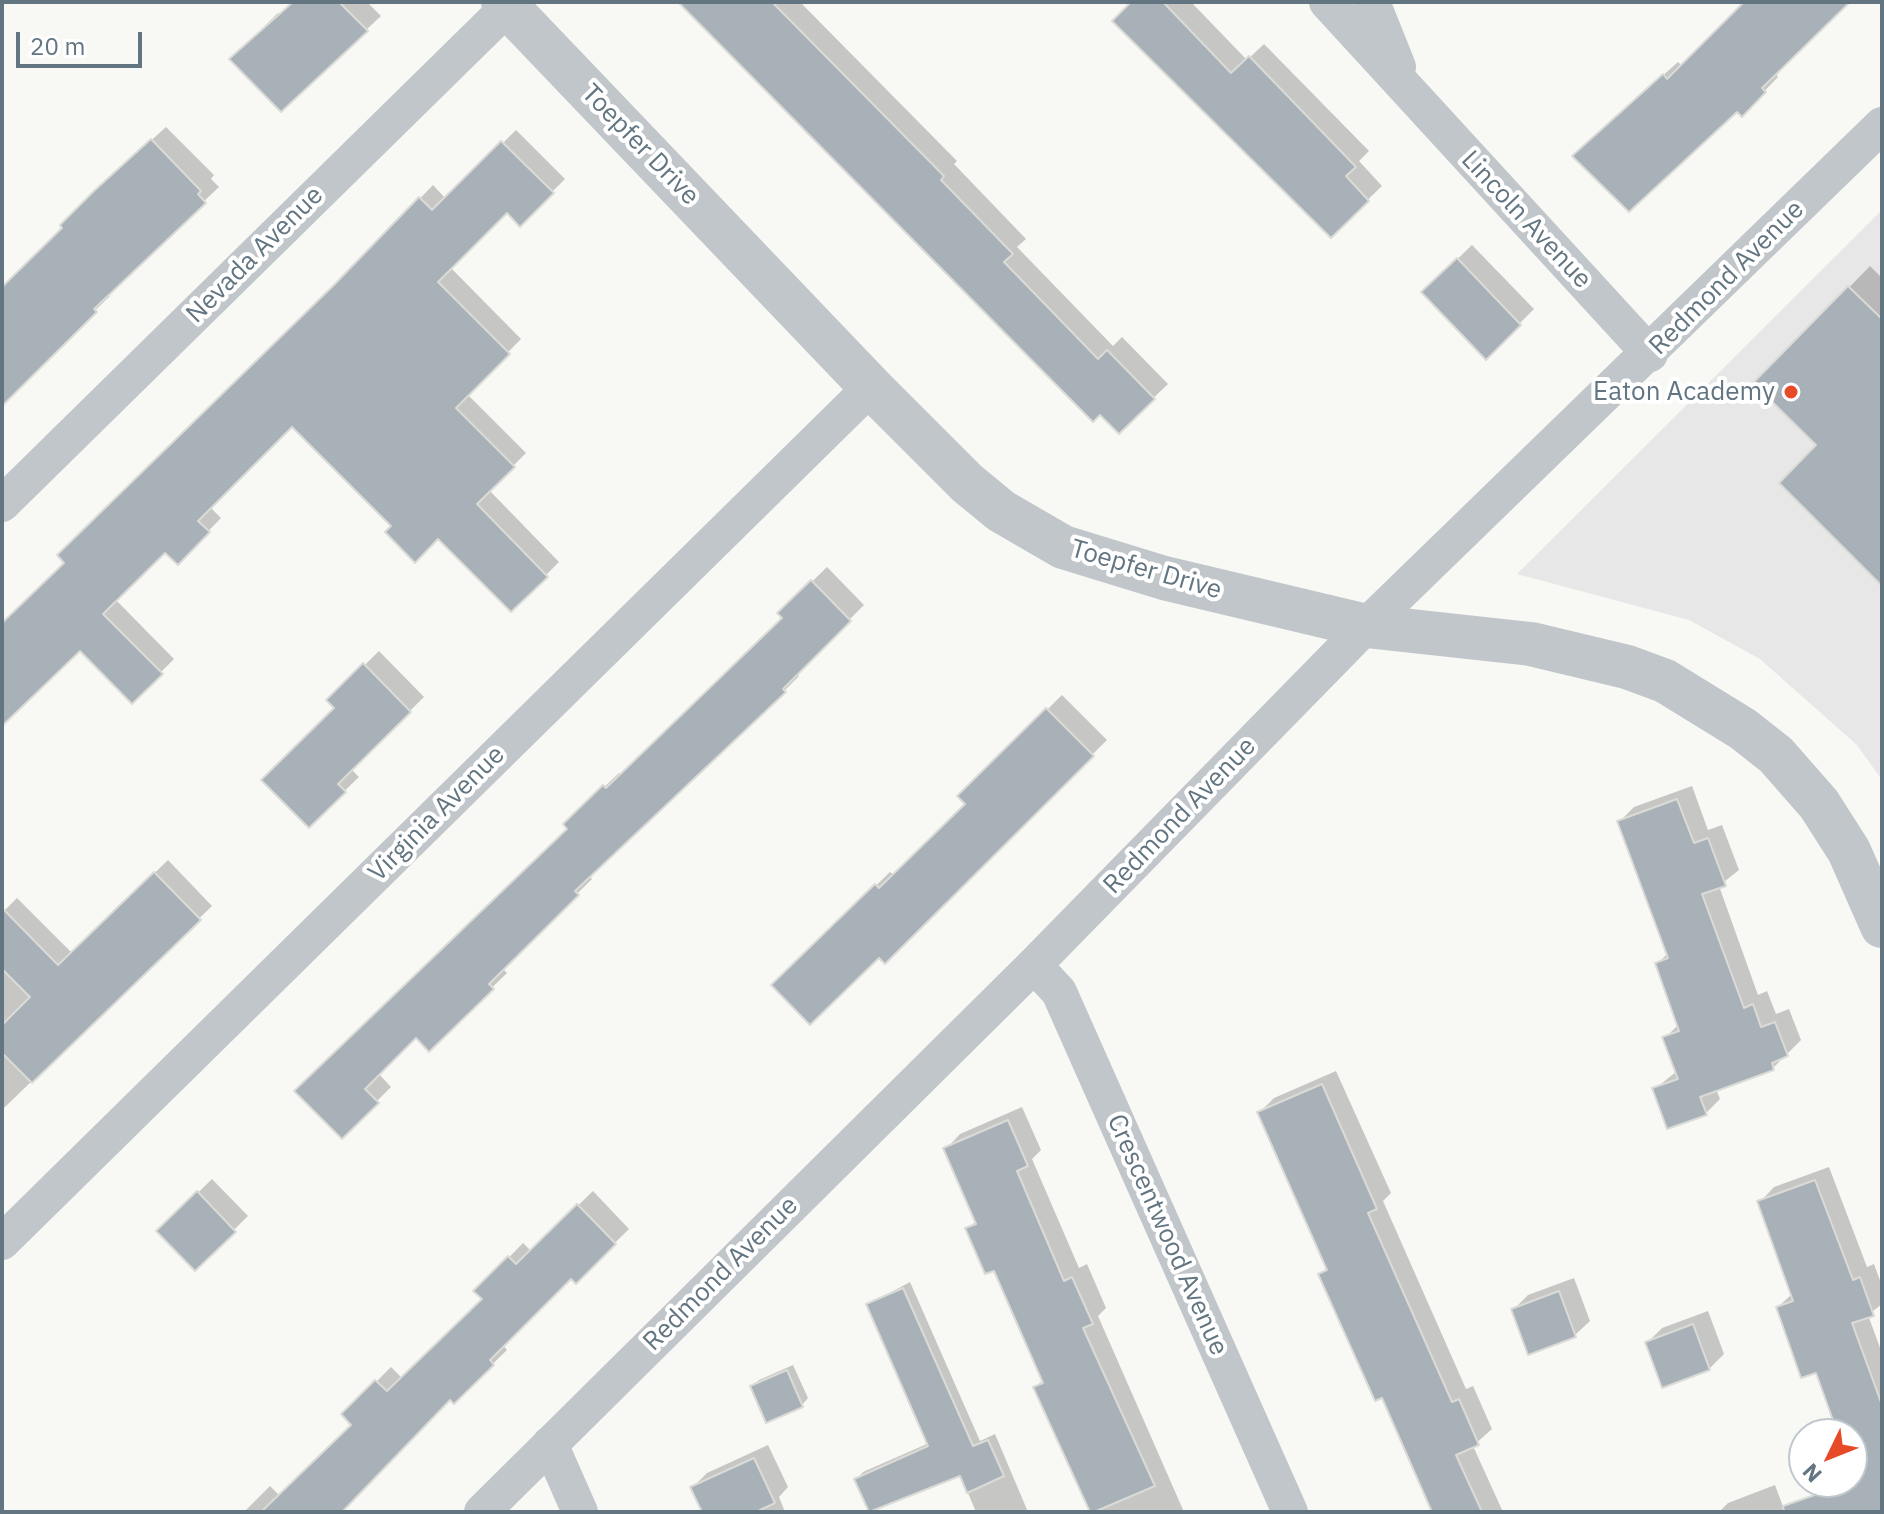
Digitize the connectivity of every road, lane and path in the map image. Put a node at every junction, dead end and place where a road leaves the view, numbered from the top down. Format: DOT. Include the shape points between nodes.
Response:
graph roads {
  1 [pos="1327,2"];
  2 [pos="1372,2"];
  3 [pos="506,4"];
  4 [pos="1405,83"];
  5 [pos="1882,125"];
  6 [pos="1650,354"];
  7 [pos="871,387"];
  8 [pos="2,504"];
  9 [pos="1366,626"];
  10 [pos="1882,926"];
  11 [pos="1034,965"];
  12 [pos="2,1242"];
  13 [pos="550,1444"];
  14 [pos="482,1512"];
  15 [pos="580,1512"];
  16 [pos="1290,1512"];
  1 -- 4 [label="street, Lincoln Avenue"];
  2 -- 4 [label="street, Lincoln Avenue"];
  3 -- 7 [label="street, Toepfer Drive"];
  3 -- 8 [label="street, Nevada Avenue"];
  4 -- 6 [label="street, Lincoln Avenue" via="1457,147"];
  5 -- 6 [label="street, Redmond Avenue"];
  6 -- 9 [label="street, Redmond Avenue"];
  7 -- 9 [label="street, Toepfer Drive" via="967,483 1001,511 1063,547 1164,578"];
  7 -- 12 [label="street, Virginia Avenue"];
  9 -- 10 [label="street, Toepfer Drive" via="1531,644 1627,667 1694,696 1776,755 1819,804 1849,851"];
  9 -- 11 [label="street, Redmond Avenue"];
  11 -- 13 [label="street, Redmond Avenue"];
  11 -- 16 [label="street, Crescentwood Avenue" via="1059,992"];
  13 -- 14 [label="street, Redmond Avenue"];
  13 -- 15 [label="street"];
}
